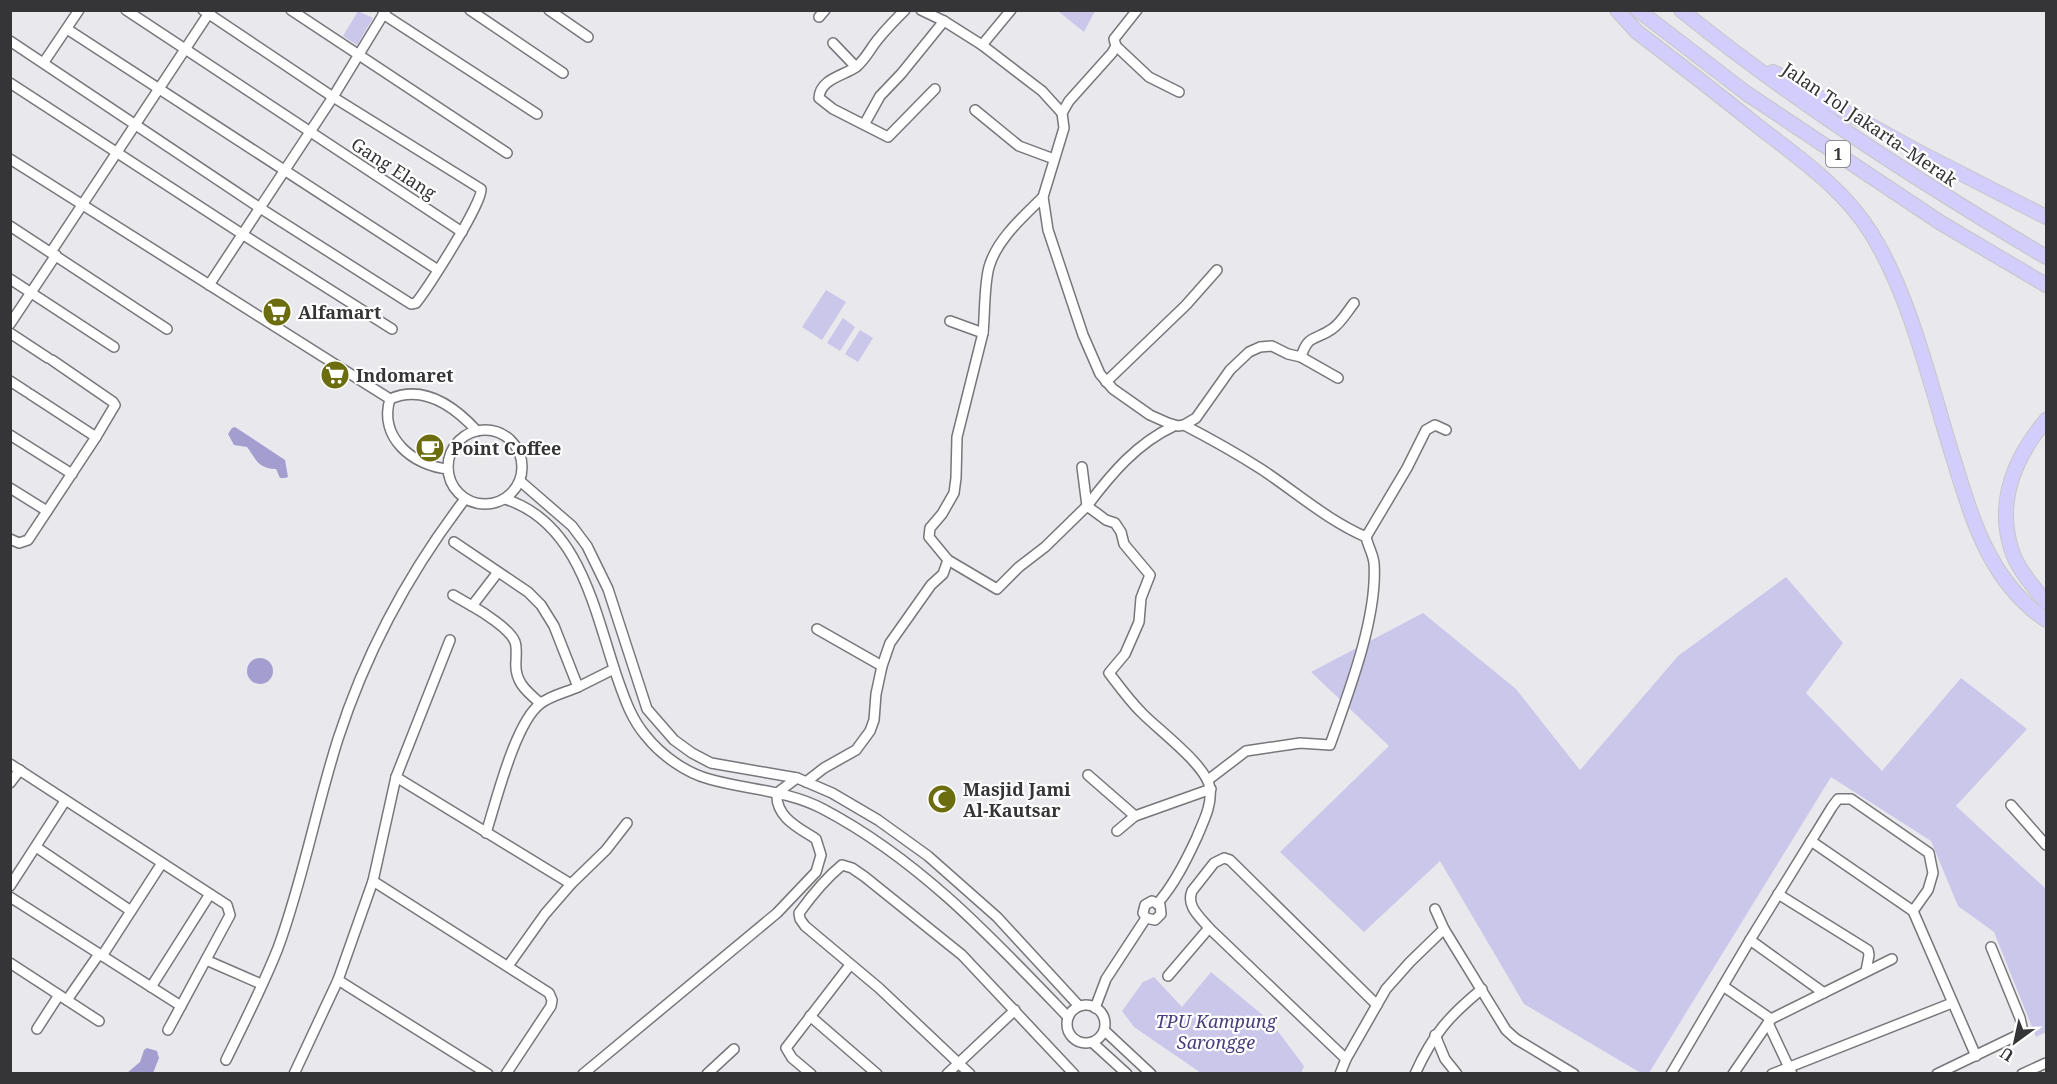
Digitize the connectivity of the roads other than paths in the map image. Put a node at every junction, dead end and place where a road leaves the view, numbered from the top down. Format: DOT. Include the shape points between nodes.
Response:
graph roads {
  1 [pos="79,10"];
  2 [pos="126,10"];
  3 [pos="291,10"];
  4 [pos="470,10"];
  5 [pos="549,10"];
  6 [pos="904,10"];
  7 [pos="921,10"];
  8 [pos="1011,10"];
  9 [pos="1137,10"];
  10 [pos="1617,10"];
  11 [pos="1638,10"];
  12 [pos="1681,10"];
  13 [pos="208,12"];
  14 [pos="384,12"];
  15 [pos="944,21"];
  16 [pos="67,29"];
  17 [pos="588,37"];
  18 [pos="10,41"];
  19 [pos="833,43"];
  20 [pos="982,45"];
  21 [pos="1724,45"];
  22 [pos="1116,46"];
  23 [pos="186,50"];
  24 [pos="358,54"];
  25 [pos="44,62"];
  26 [pos="856,67"];
  27 [pos="563,73"];
  28 [pos="10,83"];
  29 [pos="935,89"];
  30 [pos="160,90"];
  31 [pos="1179,92"];
  32 [pos="333,97"];
  33 [pos="975,110"];
  34 [pos="1062,112"];
  35 [pos="537,114"];
  36 [pos="865,123"];
  37 [pos="137,125"];
  38 [pos="309,133"];
  39 [pos="118,152"];
  40 [pos="507,153"];
  41 [pos="10,159"];
  42 [pos="1054,159"];
  43 [pos="285,170"];
  44 [pos="1043,197"];
  45 [pos="83,206"];
  46 [pos="260,208"];
  47 [pos="2046,217"];
  48 [pos="10,226"];
  49 [pos="462,232"];
  50 [pos="242,234"];
  51 [pos="53,254"];
  52 [pos="2046,257"];
  53 [pos="438,270"];
  54 [pos="1217,270"];
  55 [pos="10,279"];
  56 [pos="209,285"];
  57 [pos="2046,285"];
  58 [pos="31,292"];
  59 [pos="1354,303"];
  60 [pos="950,321"];
  61 [pos="10,324"];
  62 [pos="167,329"];
  63 [pos="392,329"];
  64 [pos="10,333"];
  65 [pos="983,333"];
  66 [pos="114,347"];
  67 [pos="1301,357"];
  68 [pos="1338,378"];
  69 [pos="10,381"];
  70 [pos="1106,382"];
  71 [pos="390,399"];
  72 [pos="2046,420"];
  73 [pos="1185,425"];
  74 [pos="1174,426"];
  75 [pos="1446,430"];
  76 [pos="477,431"];
  77 [pos="10,435"];
  78 [pos="96,436"];
  79 [pos="1082,466"];
  80 [pos="448,469"];
  81 [pos="72,474"];
  82 [pos="520,482"];
  83 [pos="10,488"];
  84 [pos="465,499"];
  85 [pos="505,499"];
  86 [pos="1087,506"];
  87 [pos="47,511"];
  88 [pos="1365,537"];
  89 [pos="10,539"];
  90 [pos="454,542"];
  91 [pos="948,561"];
  92 [pos="498,572"];
  93 [pos="453,596"];
  94 [pos="2046,602"];
  95 [pos="472,606"];
  96 [pos="2046,620"];
  97 [pos="817,629"];
  98 [pos="450,640"];
  99 [pos="882,666"];
  100 [pos="614,669"];
  101 [pos="579,687"];
  102 [pos="540,703"];
  103 [pos="10,764"];
  104 [pos="20,770"];
  105 [pos="1088,775"];
  106 [pos="396,777"];
  107 [pos="801,780"];
  108 [pos="10,783"];
  109 [pos="1209,785"];
  110 [pos="777,793"];
  111 [pos="65,801"];
  112 [pos="2011,805"];
  113 [pos="1135,816"];
  114 [pos="627,823"];
  115 [pos="1117,831"];
  116 [pos="486,833"];
  117 [pos="1811,841"];
  118 [pos="2046,845"];
  119 [pos="36,847"];
  120 [pos="162,863"];
  121 [pos="373,881"];
  122 [pos="571,884"];
  123 [pos="10,886"];
  124 [pos="210,894"];
  125 [pos="1778,894"];
  126 [pos="10,897"];
  127 [pos="1435,909"];
  128 [pos="130,911"];
  129 [pos="1913,911"];
  130 [pos="1209,927"];
  131 [pos="1444,928"];
  132 [pos="1750,940"];
  133 [pos="1991,947"];
  134 [pos="100,955"];
  135 [pos="206,960"];
  136 [pos="1892,960"];
  137 [pos="850,965"];
  138 [pos="11,966"];
  139 [pos="508,966"];
  140 [pos="1866,971"];
  141 [pos="1168,976"];
  142 [pos="338,980"];
  143 [pos="261,984"];
  144 [pos="1723,986"];
  145 [pos="151,987"];
  146 [pos="1482,989"];
  147 [pos="1824,993"];
  148 [pos="58,995"];
  149 [pos="67,1000"];
  150 [pos="1952,1003"];
  151 [pos="1377,1005"];
  152 [pos="181,1006"];
  153 [pos="1080,1006"];
  154 [pos="1095,1008"];
  155 [pos="1015,1010"];
  156 [pos="810,1016"];
  157 [pos="1068,1017"];
  158 [pos="99,1021"];
  159 [pos="1770,1021"];
  160 [pos="37,1029"];
  161 [pos="168,1030"];
  162 [pos="1105,1031"];
  163 [pos="1435,1035"];
  164 [pos="1093,1043"];
  165 [pos="734,1048"];
  166 [pos="1976,1056"];
  167 [pos="1346,1059"];
  168 [pos="226,1060"];
  169 [pos="958,1062"];
  170 [pos="2046,1063"];
  171 [pos="1791,1070"];
  172 [pos="294,1074"];
  173 [pos="488,1074"];
  174 [pos="506,1074"];
  175 [pos="583,1074"];
  176 [pos="706,1074"];
  177 [pos="811,1074"];
  178 [pos="877,1074"];
  179 [pos="947,1074"];
  180 [pos="970,1074"];
  181 [pos="1074,1074"];
  182 [pos="1127,1074"];
  183 [pos="1151,1074"];
  184 [pos="1340,1074"];
  185 [pos="1415,1074"];
  186 [pos="1457,1074"];
  187 [pos="1574,1074"];
  188 [pos="1671,1074"];
  189 [pos="1733,1074"];
  190 [pos="1772,1074"];
  191 [pos="1937,1074"];
  192 [pos="2022,1074"];
  1 -- 16 [label="street"];
  2 -- 23 [label="street, Gang Elang"];
  3 -- 24 [label="street"];
  4 -- 27 [label="street"];
  5 -- 17 [label="street"];
  6 -- 26 [label="street"];
  7 -- 15 [label="street"];
  8 -- 20 [label="street"];
  9 -- 22 [label="street" via="1114,39"];
  10 -- 96 [label="highway" via="1637,32 1809,166 1852,207 1871,233 1905,306 1975,526 1994,566 2016,594"];
  11 -- 57 [label="highway, 1" via="1746,93 1941,223"];
  12 -- 21 [label="highway, Jalan Tol Jakarta–Merak / 1"];
  13 -- 23 [label="street"];
  13 -- 32 [label="street"];
  14 -- 24 [label="street"];
  14 -- 35 [label="street"];
  15 -- 20 [label="street"];
  15 -- 36 [label="street" via="880,96"];
  16 -- 25 [label="street"];
  16 -- 30 [label="street"];
  18 -- 25 [label="street"];
  19 -- 26 [label="street"];
  20 -- 34 [label="street" via="1042,91"];
  21 -- 47 [label="highway"];
  21 -- 52 [label="highway, Jalan Tol Jakarta–Merak / 1" via="1806,105"];
  22 -- 31 [label="street" via="1149,77"];
  22 -- 34 [label="street"];
  23 -- 30 [label="street"];
  23 -- 38 [label="street, Gang Elang"];
  24 -- 32 [label="street"];
  24 -- 40 [label="street"];
  25 -- 37 [label="street"];
  26 -- 36 [label="street" via="831,79 818,97 826,105"];
  28 -- 39 [label="street"];
  29 -- 36 [label="street" via="888,137"];
  30 -- 37 [label="street"];
  30 -- 43 [label="street"];
  32 -- 38 [label="street"];
  32 -- 49 [label="street" via="481,189 482,196"];
  33 -- 42 [label="street" via="1019,146"];
  34 -- 42 [label="street" via="1064,128"];
  37 -- 39 [label="street"];
  37 -- 46 [label="street"];
  38 -- 43 [label="street"];
  38 -- 49 [label="street, Gang Elang"];
  39 -- 45 [label="street"];
  39 -- 50 [label="street"];
  41 -- 45 [label="street"];
  42 -- 44 [label="street"];
  43 -- 46 [label="street"];
  43 -- 53 [label="street"];
  44 -- 65 [label="street" via="1019,220 992,260"];
  44 -- 70 [label="street" via="1062,275 1092,356"];
  45 -- 51 [label="street"];
  45 -- 56 [label="street"];
  46 -- 50 [label="street"];
  46 -- 53 [label="street" via="411,304"];
  48 -- 51 [label="street"];
  49 -- 53 [label="street"];
  50 -- 56 [label="street"];
  50 -- 63 [label="street"];
  51 -- 58 [label="street"];
  51 -- 62 [label="street"];
  54 -- 70 [label="street"];
  55 -- 58 [label="street"];
  56 -- 71 [label="street"];
  58 -- 61 [label="street"];
  58 -- 66 [label="street"];
  59 -- 67 [label="street" via="1333,328 1305,345"];
  60 -- 65 [label="street"];
  64 -- 78 [label="street" via="115,405"];
  65 -- 91 [label="street" via="957,437 954,493 929,533"];
  67 -- 68 [label="street"];
  67 -- 73 [label="street" via="1268,346 1249,352 1225,376 1196,418"];
  69 -- 78 [label="street"];
  70 -- 74 [label="street" via="1135,406"];
  71 -- 76 [label="street" via="420,395 446,403"];
  71 -- 80 [label="street" via="391,430 404,451 426,466"];
  72 -- 94 [label="highway" via="2015,466 2006,524 2011,549 2028,581"];
  73 -- 74 [label="street"];
  73 -- 88 [label="street" via="1220,443"];
  74 -- 86 [label="street" via="1159,433 1120,465"];
  75 -- 88 [label="street" via="1435,425 1426,430"];
  76 -- 80 [label="street" via="459,441"];
  76 -- 82 [label="street" via="496,432 512,442 522,461"];
  77 -- 81 [label="street"];
  78 -- 81 [label="street"];
  79 -- 86 [label="street"];
  80 -- 84 [label="street" via="453,486"];
  81 -- 87 [label="street"];
  82 -- 85 [label="street"];
  82 -- 107 [label="street" via="572,526 587,546 608,589 647,709 657,723 674,740 711,764"];
  83 -- 87 [label="street"];
  84 -- 85 [label="street" via="485,505"];
  84 -- 143 [label="street" via="420,562 373,650 338,739 290,910"];
  85 -- 100 [label="street" via="536,514 561,537 591,598"];
  86 -- 91 [label="street" via="997,589"];
  86 -- 109 [label="street" via="1118,526 1124,544 1150,575 1141,598 1139,622 1125,654 1109,673 1140,712 1196,764"];
  87 -- 89 [label="street" via="28,540 19,543"];
  88 -- 109 [label="street" via="1374,565 1370,612 1330,745 1300,743 1246,751"];
  90 -- 92 [label="street"];
  91 -- 99 [label="street" via="943,574 890,643"];
  92 -- 95 [label="street"];
  92 -- 101 [label="street" via="541,604"];
  93 -- 95 [label="street"];
  95 -- 102 [label="street" via="511,635 516,643 514,673"];
  97 -- 99 [label="street"];
  98 -- 106 [label="street"];
  99 -- 107 [label="street" via="870,731 856,750"];
  100 -- 101 [label="street"];
  100 -- 110 [label="street" via="634,722 667,756 708,779"];
  101 -- 102 [label="street"];
  102 -- 116 [label="street" via="519,733"];
  103 -- 104 [label="street"];
  104 -- 108 [label="street"];
  104 -- 111 [label="street"];
  105 -- 113 [label="street"];
  106 -- 116 [label="street"];
  106 -- 121 [label="street"];
  107 -- 110 [label="street"];
  107 -- 153 [label="street" via="878,820 928,856 997,917"];
  109 -- 113 [label="street"];
  109 -- 154 [label="street" via="1208,812 1188,856 1157,904 1152,901 1145,905 1146,918 1106,979"];
  110 -- 157 [label="street" via="822,809 919,872 982,927"];
  110 -- 175 [label="street" via="785,816 817,843 820,855 814,875 755,933"];
  111 -- 119 [label="street"];
  111 -- 120 [label="street"];
  112 -- 118 [label="street"];
  113 -- 115 [label="street"];
  114 -- 122 [label="street"];
  116 -- 122 [label="street"];
  117 -- 125 [label="street"];
  117 -- 129 [label="street"];
  117 -- 129 [label="street" via="1838,799 1844,798 1916,842 1929,853 1933,873 1928,890"];
  119 -- 123 [label="street"];
  119 -- 128 [label="street"];
  120 -- 124 [label="street"];
  120 -- 128 [label="street"];
  121 -- 139 [label="street"];
  121 -- 142 [label="street"];
  122 -- 139 [label="street"];
  124 -- 135 [label="street" via="227,905 230,915"];
  124 -- 145 [label="street"];
  125 -- 132 [label="street"];
  125 -- 140 [label="street" via="1868,950"];
  126 -- 134 [label="street"];
  127 -- 131 [label="street"];
  128 -- 134 [label="street"];
  129 -- 150 [label="street"];
  130 -- 141 [label="street"];
  130 -- 151 [label="street" via="1191,906 1190,896 1206,871 1224,858 1245,872"];
  130 -- 167 [label="street"];
  131 -- 146 [label="street"];
  131 -- 151 [label="street" via="1386,989"];
  132 -- 144 [label="street"];
  132 -- 147 [label="street"];
  133 -- 166 [label="street" via="2022,1027 2020,1034"];
  134 -- 145 [label="street"];
  134 -- 149 [label="street"];
  135 -- 143 [label="street"];
  135 -- 152 [label="street"];
  136 -- 140 [label="street"];
  137 -- 155 [label="street" via="805,926 799,913 842,866 865,877 962,955"];
  137 -- 156 [label="street"];
  137 -- 169 [label="street"];
  138 -- 148 [label="street"];
  139 -- 174 [label="street" via="549,993 552,1000"];
  140 -- 147 [label="street"];
  142 -- 172 [label="street"];
  142 -- 173 [label="street"];
  143 -- 168 [label="street"];
  144 -- 159 [label="street"];
  144 -- 188 [label="street"];
  145 -- 152 [label="street"];
  146 -- 163 [label="street" via="1454,1012"];
  146 -- 187 [label="street" via="1510,1036"];
  147 -- 159 [label="street"];
  148 -- 149 [label="street"];
  148 -- 160 [label="street"];
  149 -- 158 [label="street"];
  150 -- 166 [label="street"];
  150 -- 171 [label="street"];
  151 -- 167 [label="street"];
  152 -- 161 [label="street"];
  153 -- 154 [label="street"];
  153 -- 157 [label="street"];
  154 -- 162 [label="street" via="1104,1016"];
  155 -- 169 [label="street"];
  155 -- 181 [label="street"];
  156 -- 177 [label="street" via="786,1048"];
  156 -- 178 [label="street"];
  157 -- 164 [label="street" via="1067,1025 1074,1039"];
  159 -- 171 [label="street"];
  159 -- 189 [label="street"];
  162 -- 164 [label="street"];
  162 -- 183 [label="street"];
  163 -- 185 [label="street"];
  163 -- 186 [label="street" via="1445,1059"];
  164 -- 182 [label="street"];
  165 -- 176 [label="street"];
  166 -- 191 [label="street"];
  167 -- 184 [label="street"];
  169 -- 179 [label="street"];
  169 -- 180 [label="street"];
  170 -- 192 [label="street"];
  171 -- 190 [label="street"];
}
